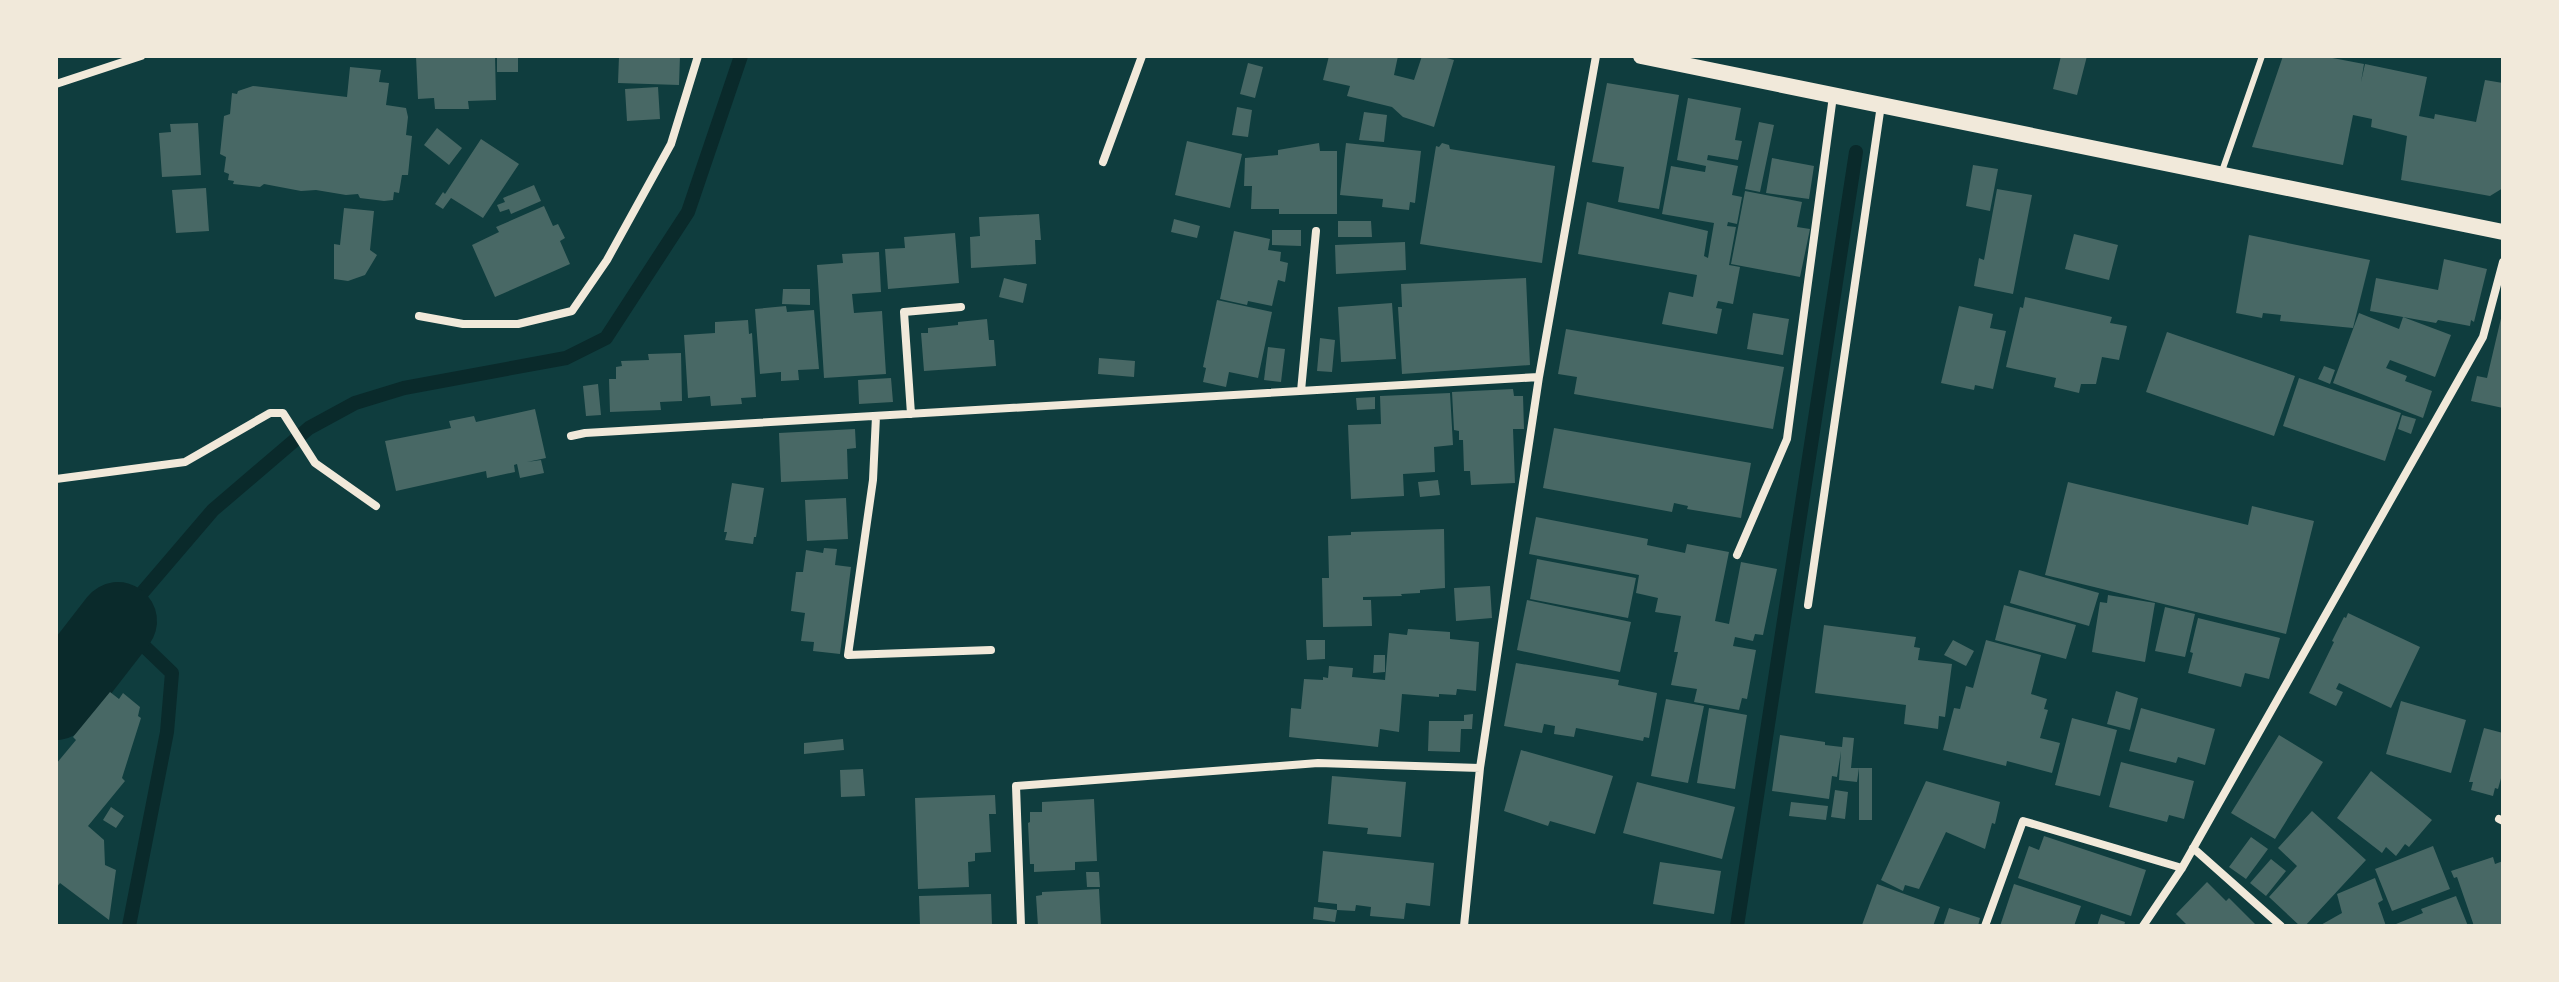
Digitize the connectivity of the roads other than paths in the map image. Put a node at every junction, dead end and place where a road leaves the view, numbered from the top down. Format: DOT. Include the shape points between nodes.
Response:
graph roads {
  1 [pos="141,56"];
  2 [pos="698,56"];
  3 [pos="1142,56"];
  4 [pos="1596,56"];
  5 [pos="1641,56"];
  6 [pos="2262,56"];
  7 [pos="56,84"];
  8 [pos="1833,95"];
  9 [pos="1882,104"];
  10 [pos="1103,162"];
  11 [pos="2221,174"];
  12 [pos="1316,231"];
  13 [pos="2503,232"];
  14 [pos="2503,262"];
  15 [pos="961,307"];
  16 [pos="419,316"];
  17 [pos="1539,377"];
  18 [pos="1301,391"];
  19 [pos="911,414"];
  20 [pos="876,416"];
  21 [pos="571,436"];
  22 [pos="56,479"];
  23 [pos="376,506"];
  24 [pos="1737,555"];
  25 [pos="1808,605"];
  26 [pos="991,650"];
  27 [pos="1480,768"];
  28 [pos="2193,848"];
  29 [pos="2182,868"];
  30 [pos="1021,926"];
  31 [pos="1464,926"];
  32 [pos="1985,926"];
  33 [pos="2143,926"];
  34 [pos="2281,926"];
  1 -- 7 [label="street"];
  2 -- 16 [label="street" via="671,144 607,260 572,311 518,324 463,324"];
  3 -- 10 [label="street"];
  4 -- 17 [label="street"];
  5 -- 8 [label="main road"];
  6 -- 11 [label="lane"];
  8 -- 9 [label="main road"];
  8 -- 24 [label="street" via="1787,439"];
  9 -- 11 [label="main road"];
  9 -- 25 [label="street"];
  11 -- 13 [label="main road"];
  12 -- 18 [label="street"];
  14 -- 28 [label="street" via="2483,337"];
  15 -- 19 [label="street" via="904,312"];
  17 -- 18 [label="street"];
  17 -- 27 [label="street"];
  18 -- 19 [label="street"];
  19 -- 20 [label="street"];
  20 -- 21 [label="street"];
  20 -- 26 [label="street" via="873,480 848,655"];
  22 -- 23 [label="street" via="185,462 270,413 283,413 315,463"];
  27 -- 30 [label="street" via="1318,763 1016,786"];
  27 -- 31 [label="street"];
  28 -- 29 [label="street"];
  28 -- 34 [label="street"];
  29 -- 32 [label="street" via="2023,821"];
  29 -- 33 [label="street"];
}
